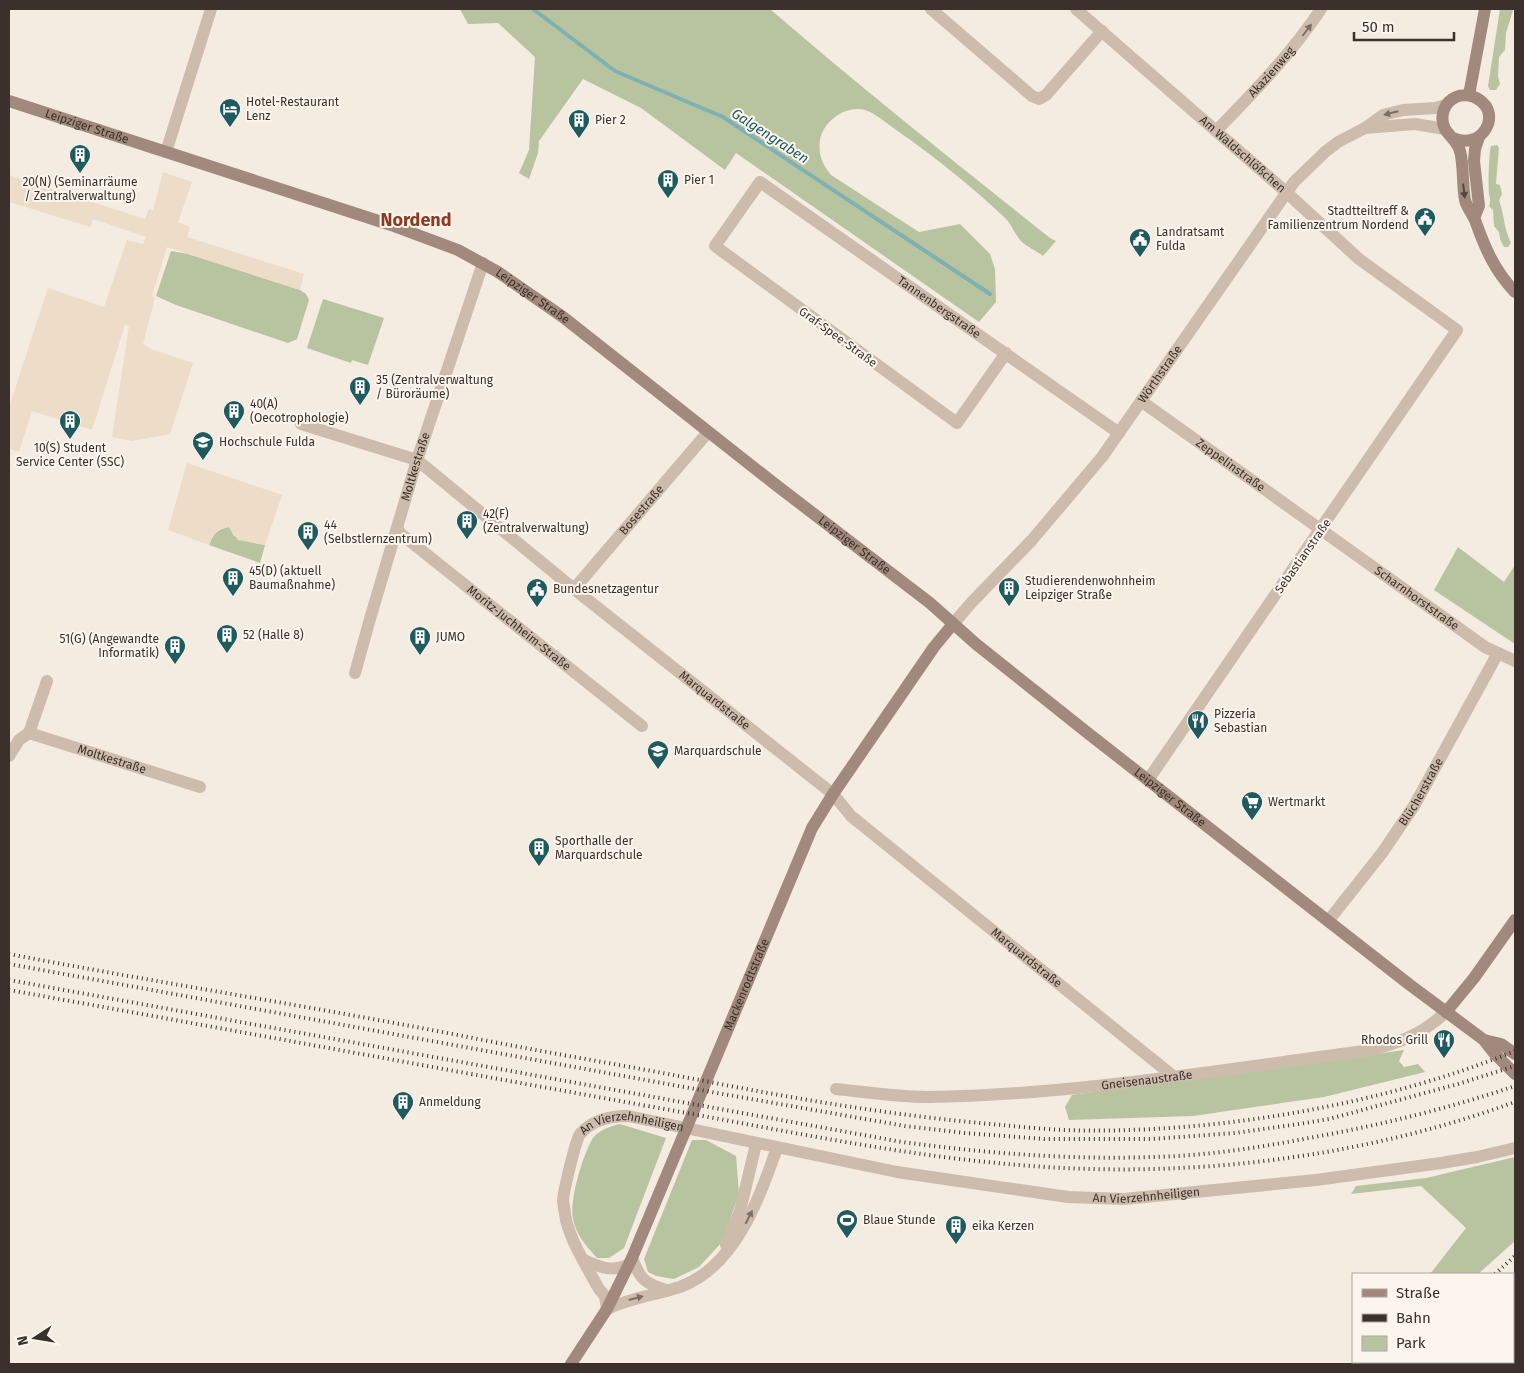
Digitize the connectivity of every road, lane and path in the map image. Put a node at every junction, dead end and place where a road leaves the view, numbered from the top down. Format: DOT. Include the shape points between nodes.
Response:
graph roads {
  1 [pos="211,9"];
  2 [pos="931,9"];
  3 [pos="1076,9"];
  4 [pos="1321,9"];
  5 [pos="1484,9"];
  6 [pos="1102,31"];
  7 [pos="1470,95"];
  8 [pos="9,101"];
  9 [pos="1446,105"];
  10 [pos="1365,128"];
  11 [pos="1216,131"];
  12 [pos="1449,133"];
  13 [pos="1479,137"];
  14 [pos="166,152"];
  15 [pos="760,182"];
  16 [pos="1286,192"];
  17 [pos="1474,218"];
  18 [pos="483,263"];
  19 [pos="1515,292"];
  20 [pos="1457,330"];
  21 [pos="1006,353"];
  22 [pos="1141,401"];
  23 [pos="301,424"];
  24 [pos="708,432"];
  25 [pos="1119,433"];
  26 [pos="417,460"];
  27 [pos="397,528"];
  28 [pos="1322,529"];
  29 [pos="574,589"];
  30 [pos="953,624"];
  31 [pos="1498,653"];
  32 [pos="1515,661"];
  33 [pos="355,673"];
  34 [pos="47,681"];
  35 [pos="642,726"];
  36 [pos="27,734"];
  37 [pos="9,756"];
  38 [pos="1148,780"];
  39 [pos="200,787"];
  40 [pos="833,794"];
  41 [pos="1329,920"];
  42 [pos="1515,920"];
  43 [pos="1446,1012"];
  44 [pos="1484,1040"];
  45 [pos="1515,1054"];
  46 [pos="1515,1074"];
  47 [pos="1173,1076"];
  48 [pos="836,1090"];
  49 [pos="756,1144"];
  50 [pos="777,1148"];
  51 [pos="1515,1148"];
  52 [pos="721,1257"];
  53 [pos="584,1260"];
  54 [pos="631,1261"];
  55 [pos="666,1290"];
  56 [pos="607,1309"];
  57 [pos="571,1364"];
  1 -- 14 [label="street"];
  2 -- 6 [label="street" via="1039,99 1046,96"];
  3 -- 6 [label="street, Am Waldschlößchen"];
  11 -- 4 [label="street, Akazienweg, one-way" via="1291,49"];
  5 -- 7 [label="main road"];
  6 -- 11 [label="street, Am Waldschlößchen"];
  7 -- 9 [label="main road" via="1457,96"];
  7 -- 13 [label="main road" via="1482,101 1489,116 1488,124"];
  8 -- 14 [label="main road, Leipziger Straße"];
  9 -- 10 [label="street, Wörthstraße, one-way" via="1383,114"];
  9 -- 12 [label="main road" via="1443,117"];
  10 -- 12 [label="street, Wörthstraße" via="1415,124"];
  10 -- 16 [label="street, Wörthstraße" via="1324,152"];
  11 -- 16 [label="street, Am Waldschlößchen"];
  12 -- 13 [label="main road" via="1466,141"];
  12 -- 17 [label="main road, one-way" via="1461,156 1467,208"];
  13 -- 17 [label="main road" via="1474,161 1479,206"];
  14 -- 18 [label="main road, Leipziger Straße" via="417,234"];
  15 -- 21 [label="street, Tannenbergstraße"];
  15 -- 21 [label="street, Graf-Spee-Straße" via="714,246 956,423"];
  16 -- 20 [label="street, Am Waldschlößchen" via="1359,259"];
  16 -- 22 [label="street, Wörthstraße"];
  17 -- 19 [label="main road" via="1490,259"];
  18 -- 24 [label="main road, Leipziger Straße" via="556,312"];
  18 -- 26 [label="street, Moltkestraße"];
  20 -- 28 [label="street, Sebastianstraße"];
  21 -- 25 [label="street, Tannenbergstraße"];
  22 -- 25 [label="street, Wörthstraße"];
  22 -- 28 [label="street, Zeppelinstraße"];
  23 -- 26 [label="street, Marquardstraße"];
  24 -- 29 [label="street, Bosestraße"];
  24 -- 30 [label="main road, Leipziger Straße"];
  25 -- 30 [label="street, Wörthstraße" via="1032,540"];
  26 -- 27 [label="street, Moltkestraße"];
  26 -- 29 [label="street, Marquardstraße"];
  27 -- 33 [label="street, Moltkestraße"];
  27 -- 35 [label="street, Moritz-Juchheim-Straße" via="400,534"];
  28 -- 31 [label="street, Scharnhorststraße" via="1485,647"];
  28 -- 38 [label="street, Sebastianstraße"];
  29 -- 40 [label="street, Marquardstraße"];
  30 -- 38 [label="main road, Leipziger Straße"];
  30 -- 40 [label="main road, Mackenrodtstraße"];
  31 -- 32 [label="street, Scharnhorststraße"];
  31 -- 41 [label="street, Blücherstraße" via="1414,806"];
  34 -- 36 [label="street"];
  36 -- 37 [label="street"];
  36 -- 39 [label="street, Moltkestraße"];
  38 -- 41 [label="main road, Leipziger Straße"];
  40 -- 47 [label="street, Marquardstraße" via="846,811"];
  40 -- 54 [label="main road, Mackenrodtstraße" via="812,828"];
  41 -- 43 [label="main road, Leipziger Straße"];
  42 -- 43 [label="main road"];
  43 -- 44 [label="main road, Leipziger Straße"];
  43 -- 47 [label="street, Gneisenaustraße" via="1422,1031 1388,1046"];
  44 -- 45 [label="main road, Leipziger Straße" via="1501,1044"];
  44 -- 46 [label="main road, Leipziger Straße"];
  47 -- 48 [label="street, Gneisenaustraße" via="1059,1090 926,1097"];
  49 -- 50 [label="street, An Vierzehnheiligen"];
  49 -- 52 [label="street" via="740,1211"];
  49 -- 53 [label="street, An Vierzehnheiligen" via="628,1116 604,1118 590,1126 578,1135 563,1200 567,1221"];
  50 -- 51 [label="street, An Vierzehnheiligen" via="897,1172 1019,1191 1124,1199 1326,1179 1441,1163"];
  52 -- 50 [label="street, one-way" via="741,1233 762,1193"];
  52 -- 55 [label="street" via="706,1274"];
  53 -- 54 [label="street" via="605,1269 621,1268"];
  53 -- 56 [label="street, An Vierzehnheiligen" via="605,1296"];
  54 -- 55 [label="street" via="649,1285"];
  54 -- 56 [label="main road, Mackenrodtstraße"];
  56 -- 55 [label="street, one-way"];
  56 -- 57 [label="main road, Mackenrodtstraße"];
}
